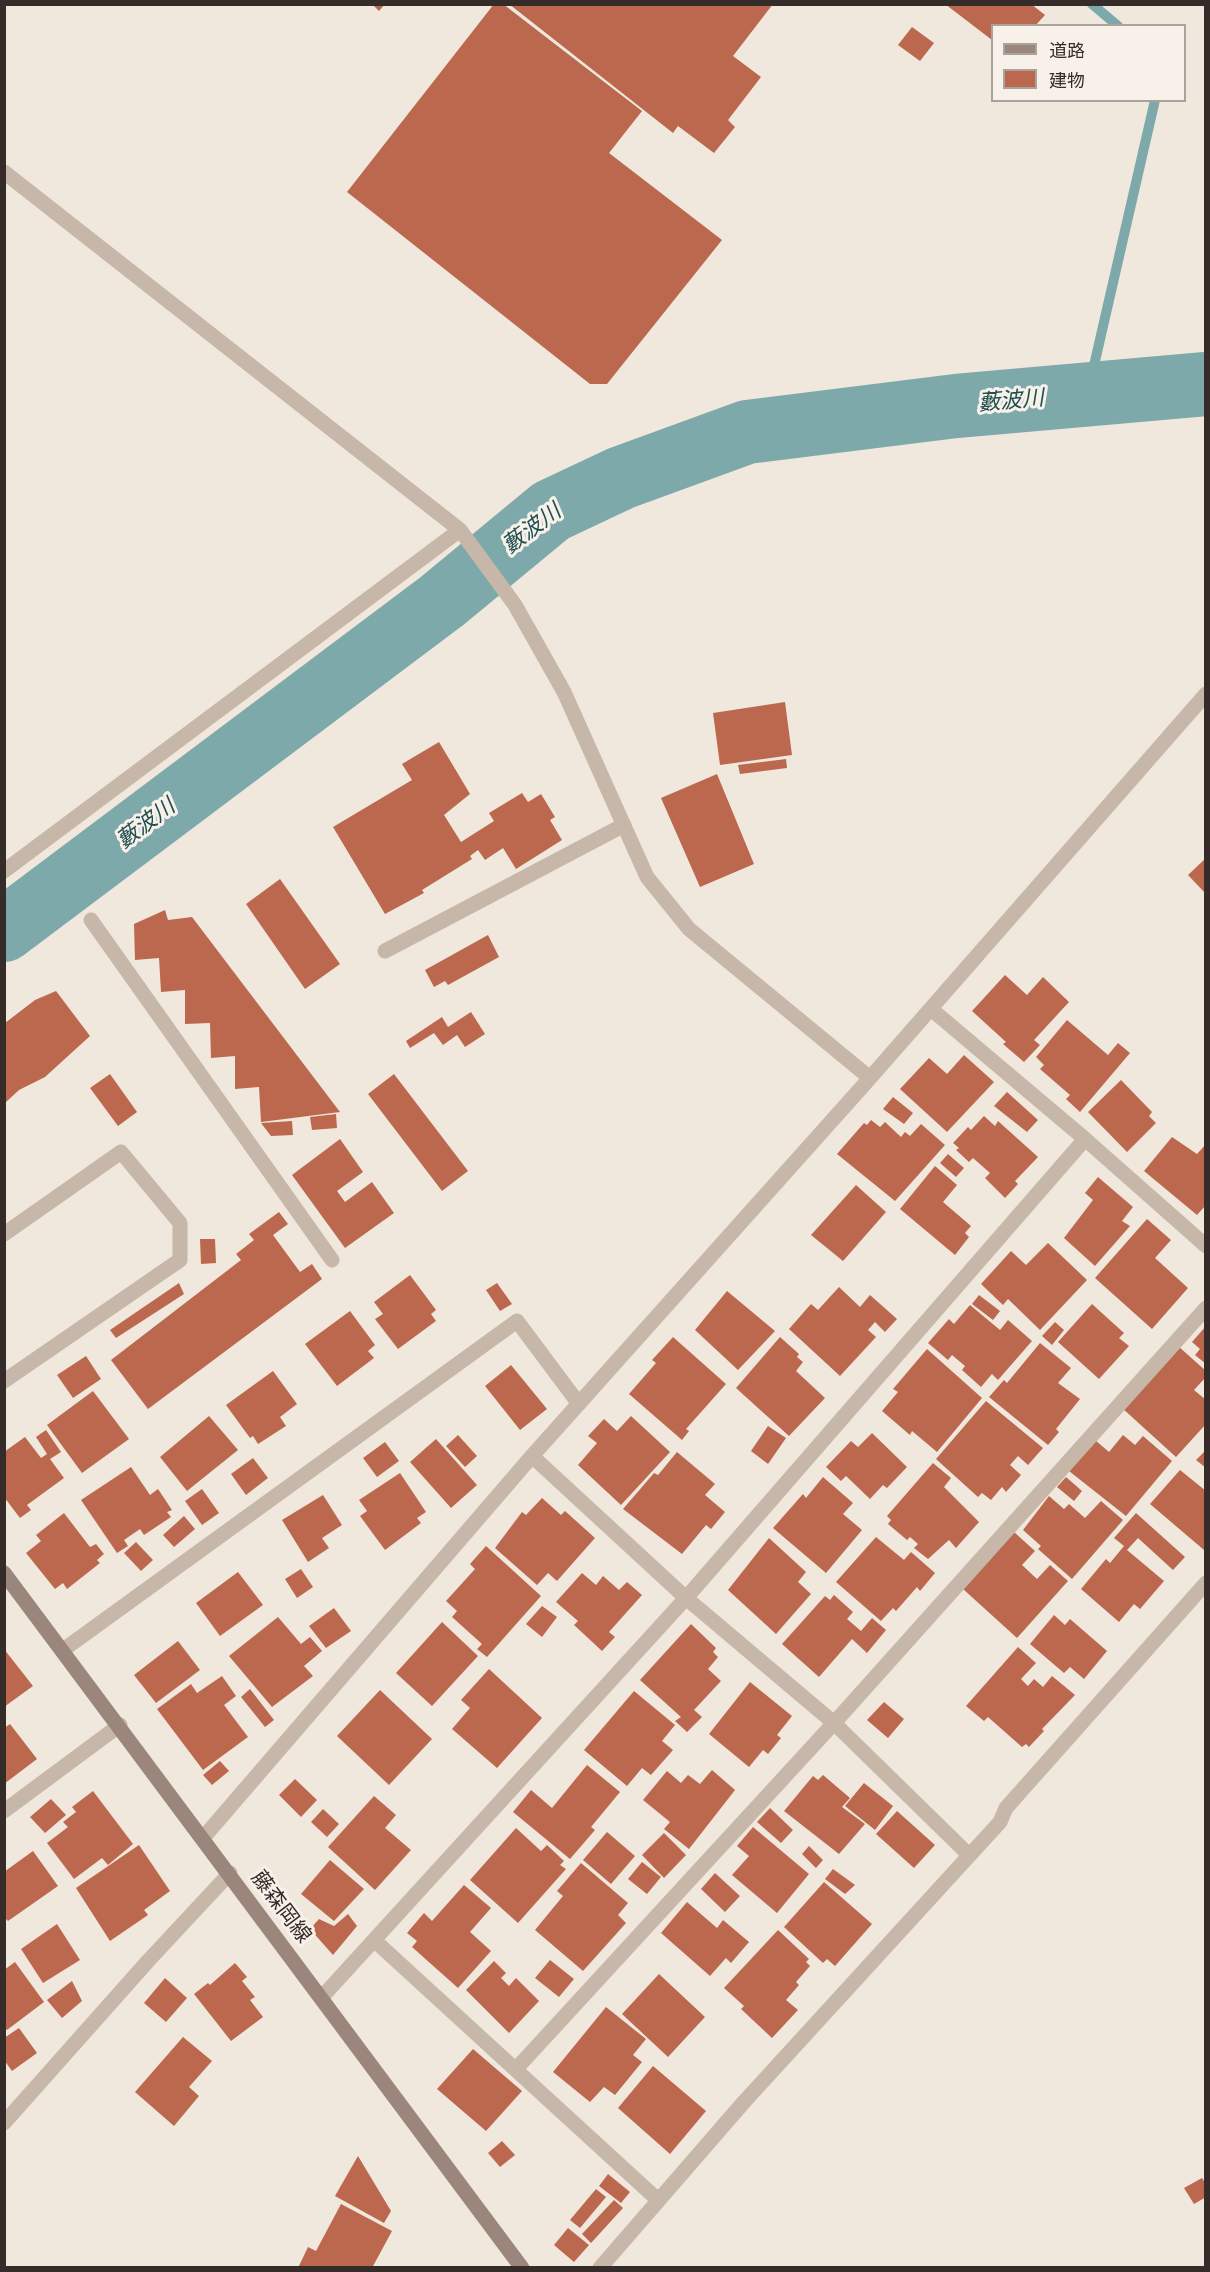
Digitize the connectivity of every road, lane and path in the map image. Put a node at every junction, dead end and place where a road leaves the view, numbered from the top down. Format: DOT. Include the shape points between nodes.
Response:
graph roads {
  1 [pos="4,172"];
  2 [pos="460,530"];
  3 [pos="1206,694"];
  4 [pos="624,825"];
  5 [pos="4,871"];
  6 [pos="91,920"];
  7 [pos="385,951"];
  8 [pos="931,1009"];
  9 [pos="870,1078"];
  10 [pos="1085,1139"];
  11 [pos="4,1234"];
  12 [pos="1206,1246"];
  13 [pos="332,1260"];
  14 [pos="1206,1308"];
  15 [pos="4,1381"];
  16 [pos="579,1404"];
  17 [pos="532,1456"];
  18 [pos="4,1573"];
  19 [pos="1206,1583"];
  20 [pos="686,1598"];
  21 [pos="63,1650"];
  22 [pos="834,1723"];
  23 [pos="120,1725"];
  24 [pos="4,1811"];
  25 [pos="202,1838"];
  26 [pos="969,1855"];
  27 [pos="230,1873"];
  28 [pos="374,1940"];
  29 [pos="322,1997"];
  30 [pos="516,2069"];
  31 [pos="4,2123"];
  32 [pos="658,2200"];
  33 [pos="522,2268"];
  34 [pos="600,2268"];
  1 -- 2 [label="street"];
  2 -- 4 [label="street" via="515,605 564,692"];
  2 -- 5 [label="street"];
  3 -- 8 [label="street"];
  4 -- 7 [label="street"];
  4 -- 9 [label="street" via="647,877 689,929"];
  6 -- 13 [label="street"];
  8 -- 9 [label="street"];
  8 -- 10 [label="street"];
  9 -- 16 [label="street"];
  10 -- 12 [label="street"];
  10 -- 20 [label="street"];
  11 -- 15 [label="street" via="122,1152 180,1222 180,1260"];
  14 -- 22 [label="street"];
  16 -- 17 [label="street"];
  16 -- 21 [label="street" via="517,1321"];
  17 -- 20 [label="street"];
  17 -- 25 [label="street"];
  18 -- 21 [label="main road, 藤森岡線"];
  19 -- 26 [label="street"];
  20 -- 22 [label="street"];
  20 -- 28 [label="street"];
  21 -- 23 [label="main road, 藤森岡線"];
  22 -- 26 [label="street"];
  22 -- 30 [label="street"];
  23 -- 24 [label="street"];
  23 -- 25 [label="main road, 藤森岡線"];
  25 -- 27 [label="main road, 藤森岡線"];
  26 -- 32 [label="street"];
  27 -- 29 [label="main road, 藤森岡線"];
  27 -- 31 [label="street"];
  28 -- 29 [label="street"];
  28 -- 30 [label="street"];
  29 -- 33 [label="main road, 藤森岡線"];
  30 -- 32 [label="street"];
  32 -- 34 [label="street"];
}
